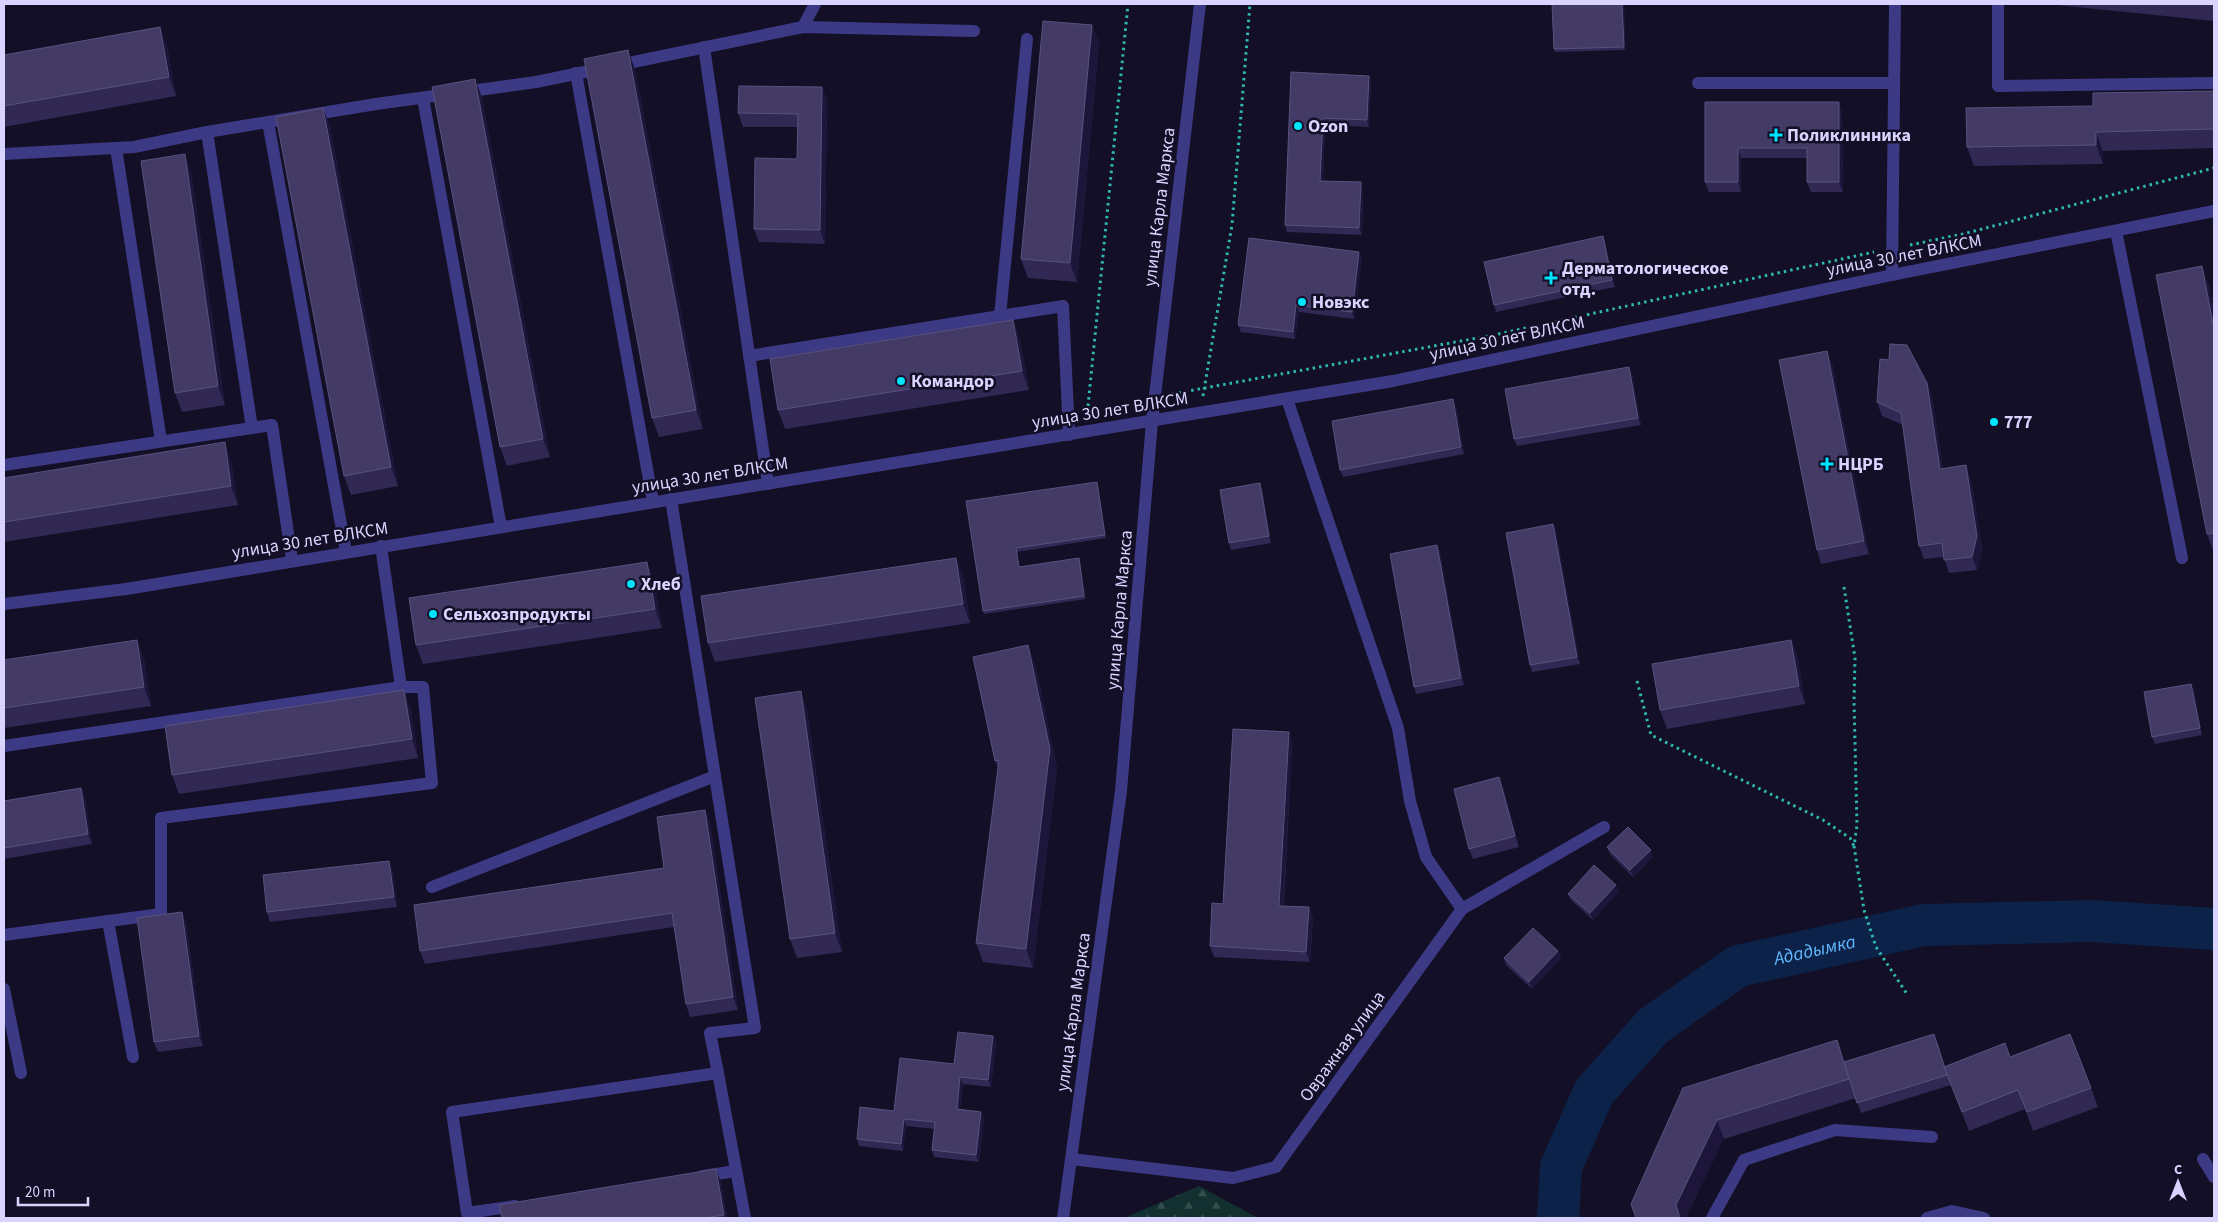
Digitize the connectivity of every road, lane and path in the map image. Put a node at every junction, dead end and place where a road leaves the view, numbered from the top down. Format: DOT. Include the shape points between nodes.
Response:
graph roads {
  1 [pos="815,4"];
  2 [pos="1128,4"];
  3 [pos="1200,4"];
  4 [pos="1250,4"];
  5 [pos="1895,4"];
  6 [pos="1998,4"];
  7 [pos="803,27"];
  8 [pos="974,31"];
  9 [pos="1027,39"];
  10 [pos="704,47"];
  11 [pos="576,74"];
  12 [pos="1698,83"];
  13 [pos="1894,83"];
  14 [pos="2214,83"];
  15 [pos="423,98"];
  16 [pos="268,122"];
  17 [pos="206,132"];
  18 [pos="116,148"];
  19 [pos="4,154"];
  20 [pos="2214,168"];
  21 [pos="2214,211"];
  22 [pos="2116,231"];
  23 [pos="1892,248"];
  24 [pos="1892,275"];
  25 [pos="1000,316"];
  26 [pos="749,356"];
  27 [pos="1204,388"];
  28 [pos="1155,398"];
  29 [pos="1287,398"];
  30 [pos="1198,413"];
  31 [pos="1152,422"];
  32 [pos="252,428"];
  33 [pos="1089,432"];
  34 [pos="1068,435"];
  35 [pos="161,442"];
  36 [pos="4,465"];
  37 [pos="768,484"];
  38 [pos="671,499"];
  39 [pos="653,502"];
  40 [pos="501,526"];
  41 [pos="381,546"];
  42 [pos="346,552"];
  43 [pos="2182,558"];
  44 [pos="292,560"];
  45 [pos="1844,587"];
  46 [pos="4,604"];
  47 [pos="1637,681"];
  48 [pos="401,687"];
  49 [pos="4,746"];
  50 [pos="715,776"];
  51 [pos="1604,827"];
  52 [pos="1854,846"];
  53 [pos="432,887"];
  54 [pos="1462,909"];
  55 [pos="108,921"];
  56 [pos="4,935"];
  57 [pos="4,989"];
  58 [pos="1907,994"];
  59 [pos="133,1056"];
  60 [pos="21,1073"];
  61 [pos="718,1073"];
  62 [pos="1932,1136"];
  63 [pos="1071,1159"];
  64 [pos="2203,1159"];
  65 [pos="736,1171"];
  66 [pos="2214,1177"];
  67 [pos="688,1178"];
  68 [pos="525,1204"];
  69 [pos="468,1216"];
  70 [pos="745,1218"];
  71 [pos="1063,1218"];
  72 [pos="1712,1218"];
  73 [pos="1927,1218"];
  74 [pos="1984,1218"];
  1 -- 7 [label="street"];
  2 -- 33 [label="path" via="1086,416"];
  3 -- 28 [label="street, улица Карла Маркса"];
  4 -- 27 [label="path" via="1232,225"];
  5 -- 13 [label="street"];
  6 -- 14 [label="street" via="1998,86"];
  7 -- 8 [label="street"];
  7 -- 10 [label="street"];
  9 -- 25 [label="street"];
  10 -- 11 [label="street"];
  10 -- 26 [label="street"];
  11 -- 15 [label="street"];
  11 -- 39 [label="street"];
  12 -- 13 [label="street"];
  13 -- 23 [label="street"];
  15 -- 16 [label="street"];
  15 -- 40 [label="street"];
  16 -- 17 [label="street"];
  16 -- 42 [label="street"];
  17 -- 18 [label="street"];
  17 -- 32 [label="street"];
  18 -- 19 [label="street"];
  18 -- 35 [label="street"];
  20 -- 23 [label="path" via="1963,234"];
  21 -- 22 [label="street, улица 30 лет ВЛКСМ"];
  22 -- 24 [label="street, улица 30 лет ВЛКСМ"];
  22 -- 43 [label="street"];
  23 -- 24 [label="street"];
  23 -- 27 [label="path" via="1494,334"];
  24 -- 29 [label="street, улица 30 лет ВЛКСМ" via="1393,381"];
  25 -- 26 [label="street"];
  25 -- 34 [label="street" via="1063,306"];
  26 -- 37 [label="street"];
  27 -- 28 [label="path"];
  27 -- 30 [label="path"];
  28 -- 31 [label="street, улица Карла Маркса"];
  29 -- 30 [label="street, улица 30 лет ВЛКСМ"];
  29 -- 54 [label="street" via="1398,728 1410,801 1426,857"];
  30 -- 31 [label="street, улица 30 лет ВЛКСМ"];
  31 -- 33 [label="street, улица 30 лет ВЛКСМ"];
  31 -- 63 [label="street, улица Карла Маркса" via="1122,791"];
  32 -- 35 [label="street"];
  32 -- 44 [label="street" via="272,426"];
  33 -- 34 [label="street, улица 30 лет ВЛКСМ"];
  34 -- 37 [label="street, улица 30 лет ВЛКСМ"];
  35 -- 36 [label="street"];
  37 -- 38 [label="street, улица 30 лет ВЛКСМ"];
  38 -- 39 [label="street, улица 30 лет ВЛКСМ"];
  38 -- 50 [label="street"];
  39 -- 40 [label="street, улица 30 лет ВЛКСМ"];
  40 -- 41 [label="street, улица 30 лет ВЛКСМ"];
  41 -- 42 [label="street, улица 30 лет ВЛКСМ"];
  41 -- 48 [label="street"];
  42 -- 44 [label="street, улица 30 лет ВЛКСМ"];
  44 -- 46 [label="street, улица 30 лет ВЛКСМ" via="126,589"];
  45 -- 52 [label="path" via="1855,658 1857,825"];
  47 -- 52 [label="path" via="1651,735 1823,820 1850,838"];
  48 -- 49 [label="street"];
  48 -- 55 [label="street" via="424,687 432,783 161,818 161,914"];
  50 -- 53 [label="street"];
  50 -- 61 [label="street" via="754,1028 710,1033"];
  51 -- 54 [label="street, Овражная улица"];
  52 -- 58 [label="path" via="1864,910 1876,947"];
  54 -- 63 [label="street, Овражная улица" via="1276,1167 1233,1178"];
  55 -- 56 [label="street"];
  55 -- 59 [label="street"];
  57 -- 60 [label="street"];
  61 -- 65 [label="street"];
  61 -- 69 [label="street" via="452,1112"];
  62 -- 72 [label="street" via="1835,1130 1744,1160"];
  63 -- 71 [label="street, улица Карла Маркса"];
  64 -- 66 [label="street"];
  65 -- 67 [label="street"];
  65 -- 70 [label="street"];
  68 -- 69 [label="street"];
  73 -- 74 [label="street" via="1952,1211"];
}
